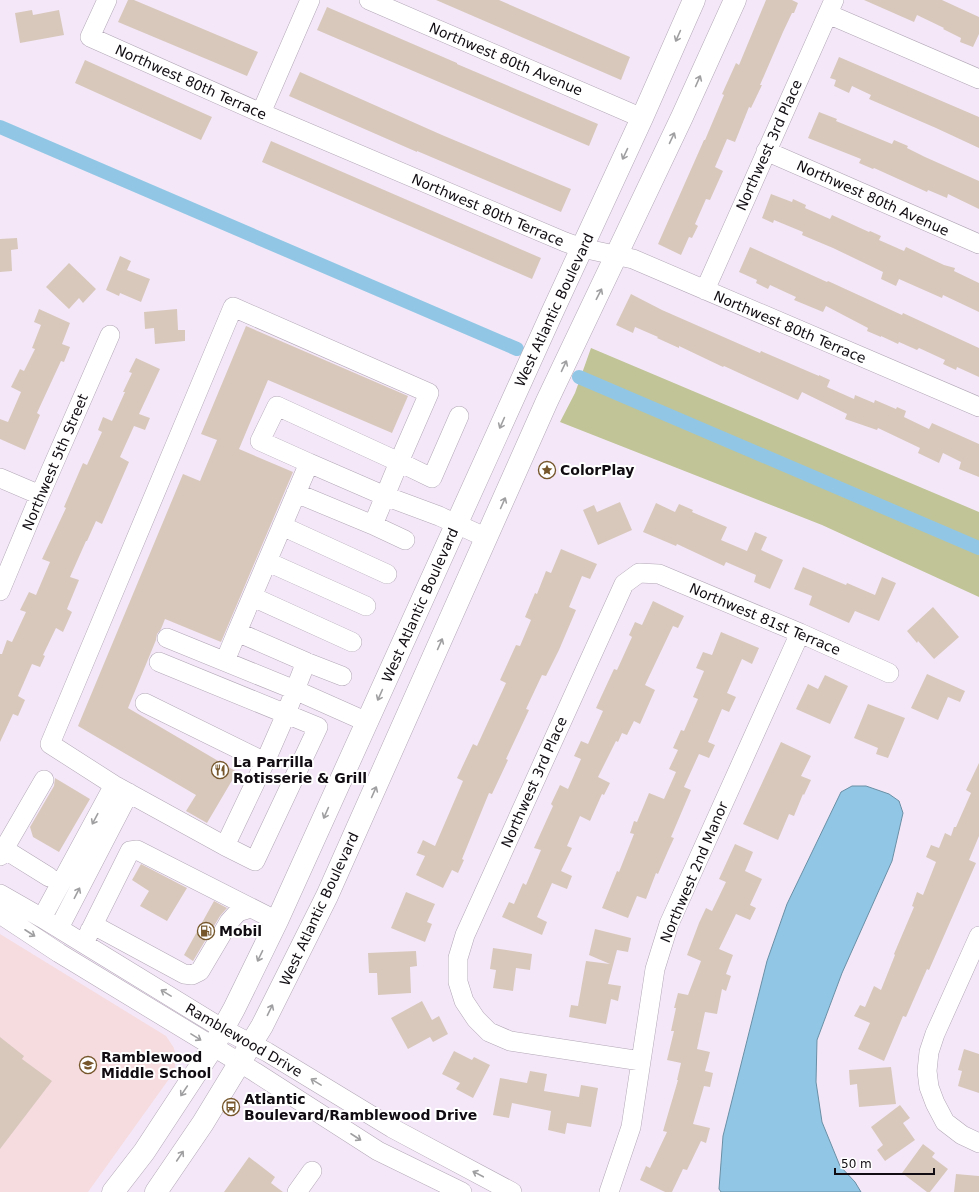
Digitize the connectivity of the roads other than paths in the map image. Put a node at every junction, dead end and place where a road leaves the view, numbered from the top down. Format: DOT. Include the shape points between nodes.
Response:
graph roads {
  1 [pos="107,0"];
  2 [pos="310,0"];
  3 [pos="369,0"];
  4 [pos="694,0"];
  5 [pos="735,0"];
  6 [pos="831,7"];
  7 [pos="979,79"];
  8 [pos="260,113"];
  9 [pos="642,118"];
  10 [pos="766,151"];
  11 [pos="979,244"];
  12 [pos="582,248"];
  13 [pos="617,256"];
  14 [pos="705,290"];
  15 [pos="110,335"];
  16 [pos="979,407"];
  17 [pos="459,416"];
  18 [pos="399,462"];
  19 [pos="309,463"];
  20 [pos="0,478"];
  21 [pos="296,493"];
  22 [pos="40,495"];
  23 [pos="385,496"];
  24 [pos="456,524"];
  25 [pos="373,525"];
  26 [pos="282,526"];
  27 [pos="487,538"];
  28 [pos="405,540"];
  29 [pos="268,562"];
  30 [pos="639,573"];
  31 [pos="387,574"];
  32 [pos="0,590"];
  33 [pos="252,597"];
  34 [pos="366,606"];
  35 [pos="237,632"];
  36 [pos="800,633"];
  37 [pos="167,638"];
  38 [pos="352,642"];
  39 [pos="159,662"];
  40 [pos="225,662"];
  41 [pos="306,662"];
  42 [pos="889,673"];
  43 [pos="342,676"];
  44 [pos="295,690"];
  45 [pos="146,703"];
  46 [pos="286,714"];
  47 [pos="368,722"];
  48 [pos="265,762"];
  49 [pos="44,780"];
  50 [pos="121,789"];
  51 [pos="225,846"];
  52 [pos="2,853"];
  53 [pos="49,877"];
  54 [pos="0,894"];
  55 [pos="251,908"];
  56 [pos="0,914"];
  57 [pos="42,918"];
  58 [pos="277,921"];
  59 [pos="59,928"];
  60 [pos="979,936"];
  61 [pos="87,937"];
  62 [pos="218,1038"];
  63 [pos="251,1044"];
  64 [pos="641,1061"];
  65 [pos="240,1064"];
  66 [pos="979,1143"];
  67 [pos="312,1171"];
  68 [pos="114,1192"];
  69 [pos="156,1192"];
  70 [pos="296,1192"];
  71 [pos="462,1192"];
  72 [pos="512,1192"];
  73 [pos="609,1192"];
  1 -- 8 [label="street, Northwest 80th Terrace" via="90,37"];
  2 -- 8 [label="street"];
  3 -- 9 [label="street, Northwest 80th Avenue"];
  4 -- 9 [label="main road, West Atlantic Boulevard, one-way"];
  13 -- 5 [label="main road, West Atlantic Boulevard, one-way"];
  6 -- 7 [label="street"];
  6 -- 10 [label="street, Northwest 3rd Place"];
  8 -- 12 [label="street, Northwest 80th Terrace"];
  9 -- 12 [label="main road, West Atlantic Boulevard, one-way"];
  10 -- 11 [label="street, Northwest 80th Avenue"];
  10 -- 14 [label="street, Northwest 3rd Place"];
  12 -- 13 [label="street, Northwest 80th Terrace"];
  12 -- 24 [label="main road, West Atlantic Boulevard, one-way"];
  13 -- 14 [label="street, Northwest 80th Terrace" via="633,259"];
  27 -- 13 [label="main road, West Atlantic Boulevard, one-way" via="547,401"];
  14 -- 16 [label="street, Northwest 80th Terrace"];
  15 -- 22 [label="street, Northwest 5th Street"];
  17 -- 18 [label="street" via="432,478"];
  18 -- 19 [label="street" via="277,406 260,441"];
  18 -- 23 [label="street"];
  18 -- 50 [label="street" via="429,393 233,308 50,744"];
  19 -- 21 [label="street"];
  19 -- 23 [label="street"];
  20 -- 22 [label="street"];
  21 -- 25 [label="street"];
  21 -- 26 [label="street"];
  22 -- 32 [label="street, Northwest 5th Street"];
  23 -- 24 [label="street"];
  23 -- 25 [label="street"];
  24 -- 27 [label="street"];
  24 -- 47 [label="main road, West Atlantic Boulevard, one-way"];
  25 -- 28 [label="street"];
  26 -- 29 [label="street"];
  26 -- 31 [label="street"];
  63 -- 27 [label="main road, West Atlantic Boulevard, one-way" via="327,896"];
  29 -- 33 [label="street"];
  29 -- 34 [label="street"];
  30 -- 36 [label="street, Northwest 81st Terrace" via="659,574"];
  30 -- 64 [label="street, Northwest 3rd Place" via="624,584 465,935 458,958 458,982 464,1001 489,1032 510,1041"];
  33 -- 35 [label="street"];
  33 -- 38 [label="street"];
  35 -- 40 [label="street"];
  35 -- 41 [label="street"];
  36 -- 42 [label="street, Northwest 81st Terrace"];
  36 -- 64 [label="street, Northwest 2nd Manor" via="669,924 655,969"];
  37 -- 40 [label="street"];
  39 -- 46 [label="street"];
  40 -- 44 [label="street"];
  41 -- 43 [label="street"];
  41 -- 44 [label="street"];
  44 -- 46 [label="street"];
  44 -- 47 [label="street"];
  45 -- 48 [label="street"];
  46 -- 48 [label="street"];
  46 -- 51 [label="street" via="318,728 255,861"];
  47 -- 58 [label="main road, West Atlantic Boulevard, one-way"];
  48 -- 51 [label="street"];
  49 -- 52 [label="street"];
  50 -- 51 [label="street"];
  50 -- 57 [label="street, one-way"];
  59 -- 50 [label="street, one-way"];
  52 -- 53 [label="street"];
  54 -- 57 [label="street, Ramblewood Drive"];
  55 -- 58 [label="street"];
  55 -- 61 [label="street" via="238,912 229,922 200,971 192,975 184,974 99,928"];
  55 -- 61 [label="street" via="137,850 130,851"];
  56 -- 62 [label="street, Ramblewood Drive, one-way" via="72,961"];
  57 -- 59 [label="street, Ramblewood Drive"];
  58 -- 62 [label="main road, West Atlantic Boulevard, one-way"];
  59 -- 61 [label="street, Ramblewood Drive"];
  60 -- 66 [label="street" via="936,1034 927,1071 929,1087 945,1122 962,1135"];
  62 -- 61 [label="street, Ramblewood Drive, one-way"];
  62 -- 63 [label="street, Ramblewood Drive"];
  62 -- 65 [label="street, Ramblewood Drive"];
  62 -- 68 [label="main road, West Atlantic Boulevard, one-way" via="144,1152"];
  63 -- 65 [label="main road, West Atlantic Boulevard"];
  72 -- 63 [label="street, Ramblewood Drive, one-way" via="392,1128"];
  64 -- 73 [label="street, Northwest 2nd Manor" via="630,1128"];
  69 -- 65 [label="main road, West Atlantic Boulevard, one-way"];
  65 -- 71 [label="street, Ramblewood Drive, one-way" via="378,1151"];
  67 -- 70 [label="street"];
}
